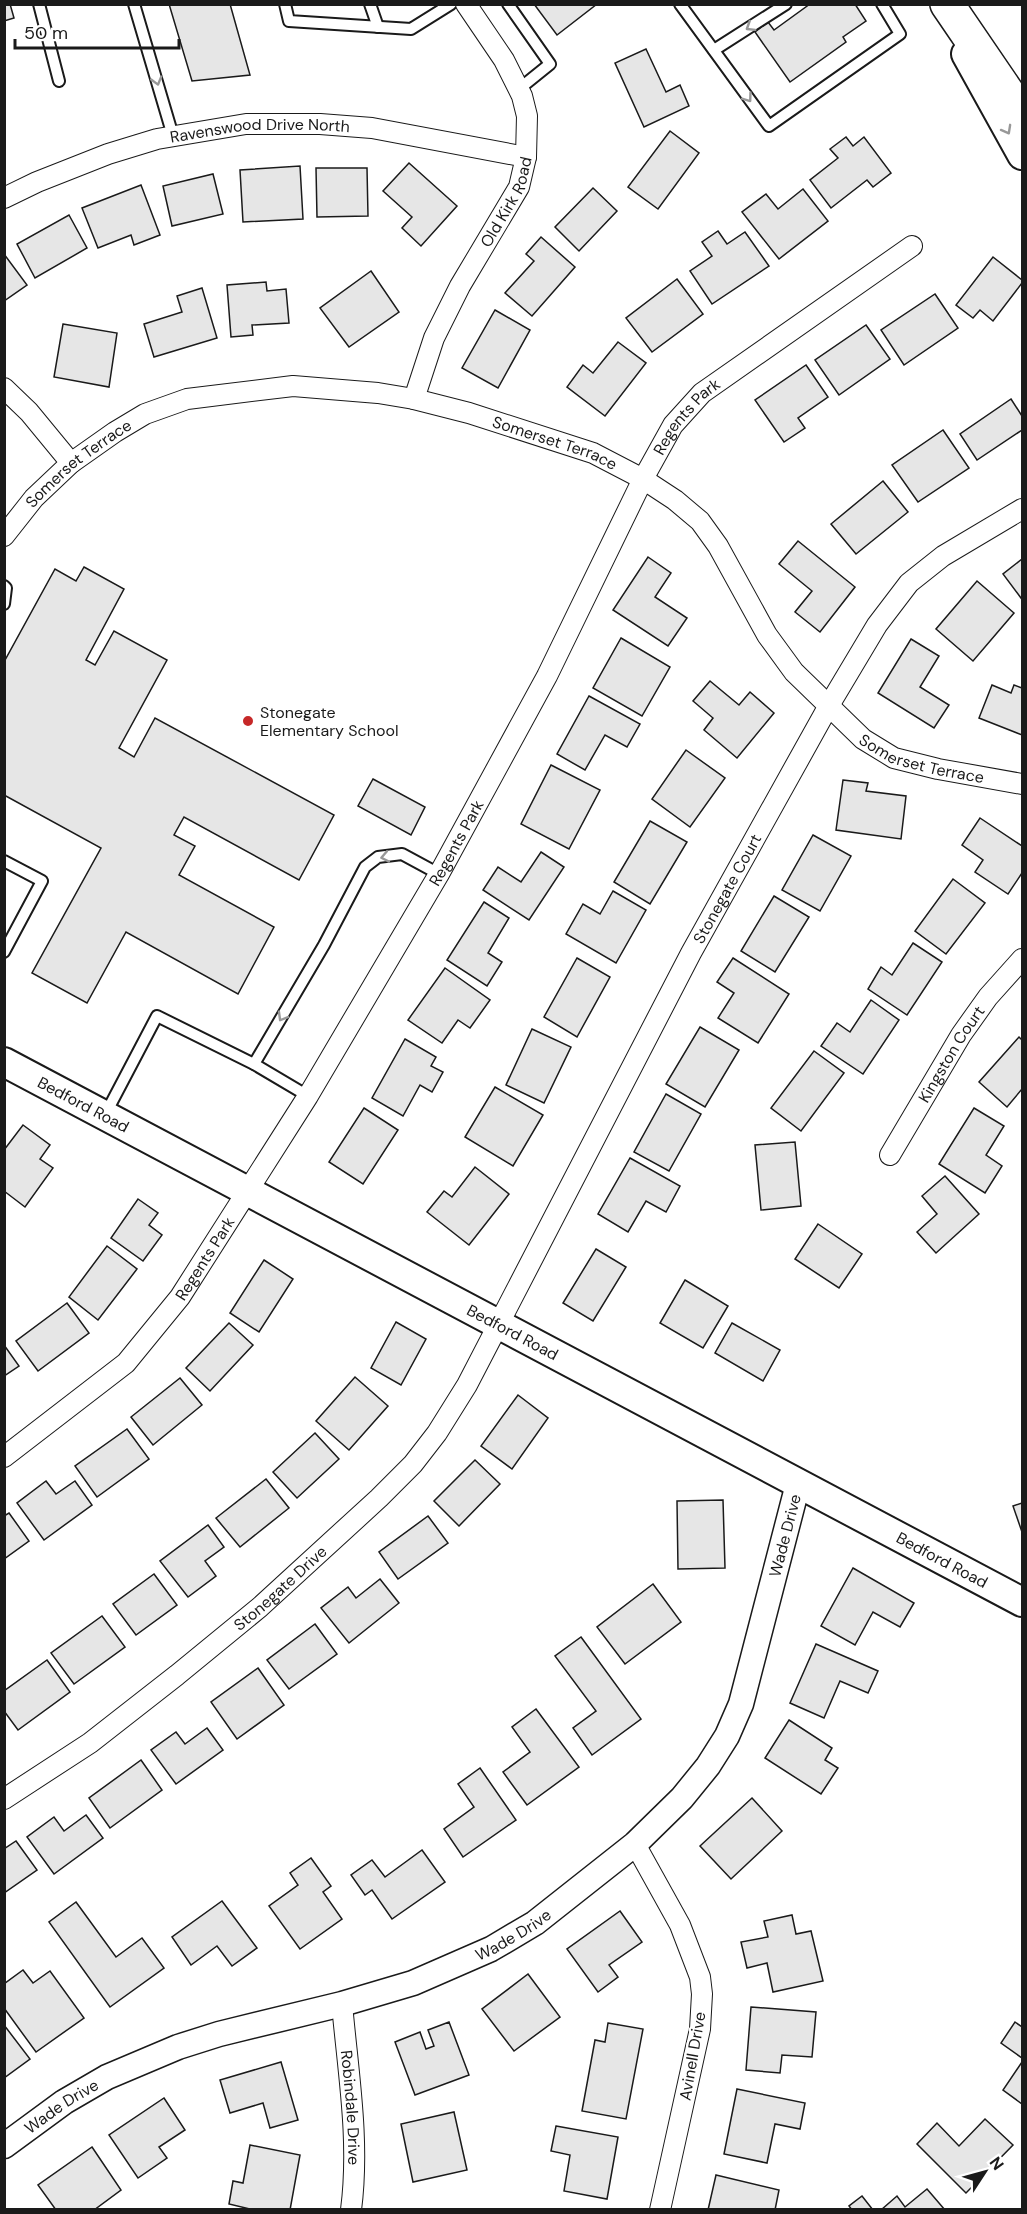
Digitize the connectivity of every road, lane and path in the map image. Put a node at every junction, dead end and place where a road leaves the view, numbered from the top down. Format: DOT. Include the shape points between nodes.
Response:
graph roads {
  1 [pos="39,4"];
  2 [pos="134,4"];
  3 [pos="285,4"];
  4 [pos="370,4"];
  5 [pos="451,4"];
  6 [pos="466,4"];
  7 [pos="508,4"];
  8 [pos="680,4"];
  9 [pos="786,4"];
  10 [pos="882,4"];
  11 [pos="939,4"];
  12 [pos="947,4"];
  13 [pos="378,27"];
  14 [pos="714,51"];
  15 [pos="59,81"];
  16 [pos="519,89"];
  17 [pos="1023,114"];
  18 [pos="173,136"];
  19 [pos="1023,155"];
  20 [pos="526,157"];
  21 [pos="4,198"];
  22 [pos="912,246"];
  23 [pos="4,388"];
  24 [pos="414,399"];
  25 [pos="71,463"];
  26 [pos="643,479"];
  27 [pos="1023,509"];
  28 [pos="4,536"];
  29 [pos="4,586"];
  30 [pos="4,603"];
  31 [pos="828,707"];
  32 [pos="1023,784"];
  33 [pos="4,861"];
  34 [pos="439,874"];
  35 [pos="9,930"];
  36 [pos="4,952"];
  37 [pos="1023,959"];
  38 [pos="4,1062"];
  39 [pos="254,1064"];
  40 [pos="308,1096"];
  41 [pos="105,1115"];
  42 [pos="890,1155"];
  43 [pos="248,1191"];
  44 [pos="498,1324"];
  45 [pos="4,1457"];
  46 [pos="798,1484"];
  47 [pos="1021,1599"];
  48 [pos="4,1799"];
  49 [pos="635,1844"];
  50 [pos="342,2004"];
  51 [pos="4,2146"];
  52 [pos="351,2210"];
  53 [pos="660,2210"];
  1 -- 15 [label="lane"];
  2 -- 18 [label="lane, one-way"];
  3 -- 13 [label="lane" via="289,21"];
  4 -- 13 [label="lane"];
  5 -- 13 [label="lane" via="411,29"];
  6 -- 16 [label="street, Old Kirk Road"];
  7 -- 16 [label="lane" via="550,64"];
  8 -- 14 [label="lane"];
  9 -- 14 [label="lane, one-way"];
  14 -- 10 [label="lane, one-way" via="769,126 900,34"];
  11 -- 19 [label="main road, one-way"];
  12 -- 17 [label="highway"];
  16 -- 20 [label="street, Old Kirk Road" via="528,116"];
  18 -- 20 [label="street, Ravenswood Drive North" via="246,124 320,123 372,128"];
  18 -- 21 [label="street, Ravenswood Drive North" via="108,154"];
  20 -- 24 [label="street, Old Kirk Road" via="519,187 434,338"];
  22 -- 26 [label="street, Regents Park" via="702,393 673,425"];
  23 -- 25 [label="street"];
  24 -- 25 [label="street, Somerset Terrace" via="293,386 187,399 145,414"];
  24 -- 26 [label="street, Somerset Terrace" via="593,453"];
  25 -- 28 [label="street, Somerset Terrace" via="34,498"];
  26 -- 31 [label="street, Somerset Terrace" via="700,521 767,635 794,672"];
  26 -- 34 [label="street, Regents Park" via="547,676"];
  27 -- 31 [label="street, Stonegate Court" via="943,556 909,583 877,625"];
  29 -- 30 [label="lane"];
  31 -- 32 [label="street, Somerset Terrace" via="863,739 894,758 938,770"];
  31 -- 44 [label="street, Stonegate Court" via="691,953"];
  33 -- 35 [label="lane" via="42,881"];
  34 -- 39 [label="lane, one-way" via="402,854 378,857 364,867 324,945"];
  34 -- 40 [label="street, Regents Park"];
  35 -- 36 [label="lane"];
  37 -- 42 [label="street, Kingston Court" via="988,997 961,1035"];
  38 -- 41 [label="main road, Bedford Road"];
  39 -- 40 [label="lane"];
  39 -- 41 [label="lane" via="157,1016"];
  40 -- 43 [label="street, Regents Park"];
  41 -- 43 [label="main road, Bedford Road"];
  43 -- 44 [label="main road, Bedford Road"];
  43 -- 45 [label="street, Regents Park" via="180,1297 126,1363"];
  44 -- 46 [label="main road, Bedford Road"];
  44 -- 48 [label="street, Stonegate Drive" via="437,1433 379,1498 260,1607 177,1675 90,1743"];
  46 -- 47 [label="main road, Bedford Road"];
  46 -- 49 [label="street, Wade Drive" via="741,1704 727,1736 688,1790"];
  49 -- 50 [label="street, Wade Drive" via="535,1923 491,1949 413,1983"];
  49 -- 53 [label="street, Avinell Drive" via="680,1925 700,1977 702,1994 700,2029"];
  50 -- 51 [label="street, Wade Drive" via="178,2047 107,2077 64,2102"];
  50 -- 52 [label="street, Robindale Drive" via="355,2143"];
}
